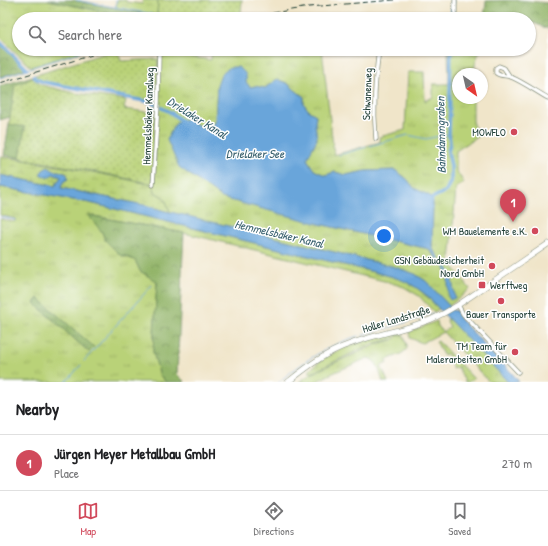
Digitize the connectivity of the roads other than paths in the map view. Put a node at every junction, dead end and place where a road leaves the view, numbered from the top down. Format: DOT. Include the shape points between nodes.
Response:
graph roads {
  1 [pos="454,0"];
  2 [pos="455,12"];
  3 [pos="159,56"];
  4 [pos="378,56"];
  5 [pos="510,77"];
  6 [pos="548,98"];
  7 [pos="376,139"];
  8 [pos="153,185"];
  9 [pos="548,244"];
  10 [pos="458,305"];
  11 [pos="518,372"];
  12 [pos="288,382"];
  1 -- 2 [label="street"];
  3 -- 8 [label="street, Hemmelsbäker Kanalweg"];
  4 -- 7 [label="street, Schwanenweg" via="374,99"];
  5 -- 6 [label="street"];
  9 -- 10 [label="main road, Holler Landstraße"];
  10 -- 11 [label="street" via="463,314"];
  10 -- 12 [label="main road, Holler Landstraße" via="418,324 340,347 311,364"];
}
